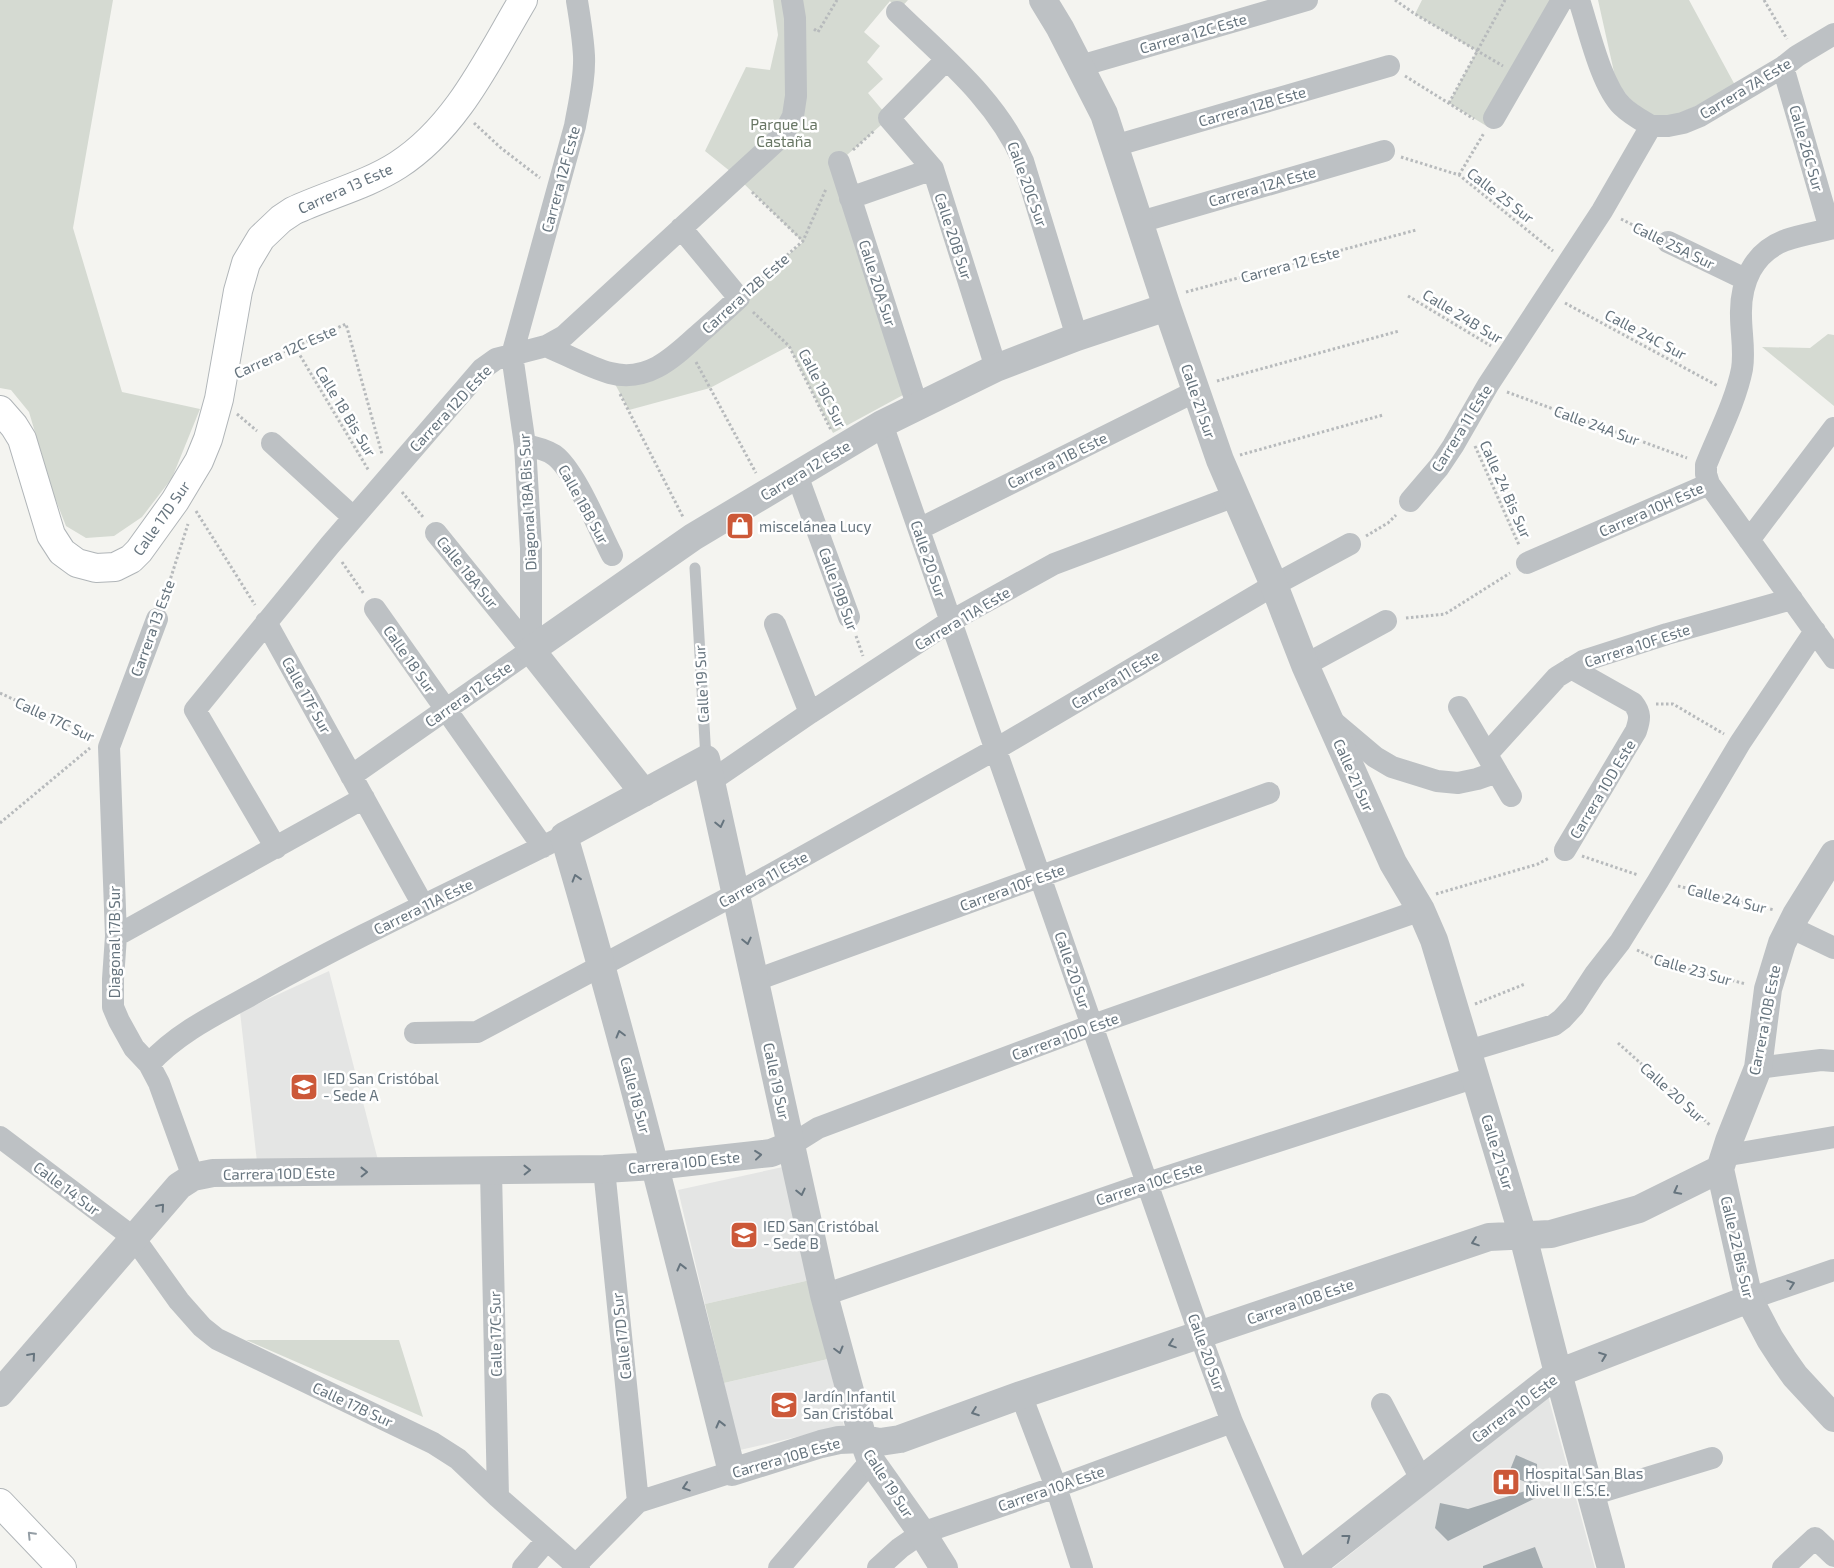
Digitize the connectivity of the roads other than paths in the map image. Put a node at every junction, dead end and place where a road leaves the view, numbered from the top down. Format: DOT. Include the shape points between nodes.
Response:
graph roads {
  1 [pos="523,0"];
  2 [pos="1044,0"];
  3 [pos="1307,0"];
  4 [pos="1562,0"];
  5 [pos="1579,0"];
  6 [pos="576,1"];
  7 [pos="793,9"];
  8 [pos="897,12"];
  9 [pos="1834,34"];
  10 [pos="946,60"];
  11 [pos="1790,62"];
  12 [pos="1080,66"];
  13 [pos="1390,66"];
  14 [pos="1491,123"];
  15 [pos="1650,126"];
  16 [pos="1114,146"];
  17 [pos="1384,151"];
  18 [pos="839,162"];
  19 [pos="932,169"];
  20 [pos="850,198"];
  21 [pos="1140,222"];
  22 [pos="682,228"];
  23 [pos="1832,228"];
  24 [pos="1668,242"];
  25 [pos="1745,279"];
  26 [pos="1165,302"];
  27 [pos="1077,337"];
  28 [pos="546,346"];
  29 [pos="512,355"];
  30 [pos="996,368"];
  31 [pos="221,389"];
  32 [pos="1195,389"];
  33 [pos="917,405"];
  34 [pos="0,410"];
  35 [pos="882,424"];
  36 [pos="1834,428"];
  37 [pos="272,443"];
  38 [pos="526,445"];
  39 [pos="1708,474"];
  40 [pos="797,475"];
  41 [pos="1235,496"];
  42 [pos="1410,501"];
  43 [pos="354,517"];
  44 [pos="919,529"];
  45 [pos="436,533"];
  46 [pos="1749,540"];
  47 [pos="1350,544"];
  48 [pos="612,555"];
  49 [pos="1527,562"];
  50 [pos="695,568"];
  51 [pos="1274,585"];
  52 [pos="1792,599"];
  53 [pos="375,609"];
  54 [pos="848,617"];
  55 [pos="157,619"];
  56 [pos="951,621"];
  57 [pos="1386,621"];
  58 [pos="266,622"];
  59 [pos="774,624"];
  60 [pos="1815,632"];
  61 [pos="530,650"];
  62 [pos="1834,658"];
  63 [pos="1306,665"];
  64 [pos="1571,668"];
  65 [pos="1459,707"];
  66 [pos="446,710"];
  67 [pos="810,713"];
  68 [pos="1328,716"];
  69 [pos="104,743"];
  70 [pos="996,749"];
  71 [pos="1492,763"];
  72 [pos="708,770"];
  73 [pos="351,776"];
  74 [pos="644,793"];
  75 [pos="1269,793"];
  76 [pos="1511,796"];
  77 [pos="364,798"];
  78 [pos="553,842"];
  79 [pos="276,848"];
  80 [pos="1565,850"];
  81 [pos="1834,854"];
  82 [pos="1041,877"];
  83 [pos="736,894"];
  84 [pos="1418,905"];
  85 [pos="423,906"];
  86 [pos="1793,921"];
  87 [pos="116,936"];
  88 [pos="1834,948"];
  89 [pos="602,965"];
  90 [pos="756,980"];
  91 [pos="1093,1025"];
  92 [pos="415,1033"];
  93 [pos="1468,1051"];
  94 [pos="1834,1061"];
  95 [pos="149,1064"];
  96 [pos="1758,1068"];
  97 [pos="1476,1077"];
  98 [pos="0,1137"];
  99 [pos="1834,1137"];
  100 [pos="790,1144"];
  101 [pos="1724,1155"];
  102 [pos="655,1166"];
  103 [pos="604,1169"];
  104 [pos="491,1171"];
  105 [pos="193,1177"];
  106 [pos="1148,1183"];
  107 [pos="1523,1236"];
  108 [pos="134,1238"];
  109 [pos="1834,1270"];
  110 [pos="824,1295"];
  111 [pos="1749,1299"];
  112 [pos="1200,1335"];
  113 [pos="1558,1373"];
  114 [pos="0,1393"];
  115 [pos="1021,1395"];
  116 [pos="1382,1404"];
  117 [pos="1834,1418"];
  118 [pos="1232,1422"];
  119 [pos="867,1450"];
  120 [pos="1712,1458"];
  121 [pos="732,1472"];
  122 [pos="1422,1480"];
  123 [pos="1056,1487"];
  124 [pos="1591,1495"];
  125 [pos="498,1497"];
  126 [pos="638,1502"];
  127 [pos="0,1503"];
  128 [pos="922,1533"];
  129 [pos="547,1540"];
  130 [pos="1834,1556"];
  131 [pos="578,1566"];
  132 [pos="62,1568"];
  133 [pos="523,1568"];
  134 [pos="779,1568"];
  135 [pos="878,1568"];
  136 [pos="944,1568"];
  137 [pos="1082,1568"];
  138 [pos="1296,1568"];
  139 [pos="1309,1568"];
  140 [pos="1611,1568"];
  141 [pos="1783,1568"];
  1 -- 31 [label="main road, Carrera 13 Este" via="459,106 431,139 378,175 293,211 261,238 241,276"];
  2 -- 12 [label="street, Calle 21 Sur"];
  3 -- 12 [label="street, Carrera 12C Este"];
  4 -- 14 [label="street"];
  5 -- 15 [label="street" via="1613,95 1622,106"];
  6 -- 29 [label="street, Carrera 12F Este" via="584,58 575,126"];
  7 -- 22 [label="street, Carrera 12D Este" via="796,96 793,116 783,135"];
  8 -- 10 [label="street, Calle 20C Sur"];
  9 -- 11 [label="street, Carrera 7A Este"];
  10 -- 19 [label="street, Calle 20B Sur" via="889,118"];
  10 -- 27 [label="street, Calle 20C Sur" via="991,106 1017,147"];
  11 -- 15 [label="street, Carrera 7A Este" via="1700,116 1683,123"];
  11 -- 23 [label="street, Calle 26C Sur"];
  12 -- 16 [label="street, Calle 21 Sur" via="1104,114"];
  13 -- 16 [label="street, Carrera 12B Este"];
  15 -- 42 [label="street, Carrera 11 Este" via="1602,210 1488,385 1466,425 1439,467"];
  16 -- 21 [label="street, Calle 21 Sur"];
  17 -- 21 [label="street, Carrera 12A Este"];
  18 -- 20 [label="street, Calle 20A Sur"];
  19 -- 20 [label="street"];
  19 -- 30 [label="street, Calle 20B Sur"];
  20 -- 33 [label="street, Calle 20A Sur"];
  21 -- 26 [label="street, Calle 21 Sur"];
  22 -- 28 [label="street, Carrera 12D Este" via="564,336"];
  22 -- 28 [label="street, Carrera 12B Este" via="739,298 687,345 664,364 632,374 609,373"];
  23 -- 25 [label="street, Carrera 10H Este" via="1776,245 1758,259"];
  24 -- 25 [label="street, Calle 25A Sur"];
  25 -- 39 [label="street, Carrera 10H Este" via="1741,312 1742,369"];
  26 -- 27 [label="street, Carrera 12 Este"];
  26 -- 32 [label="street, Calle 21 Sur"];
  27 -- 30 [label="street, Carrera 12 Este"];
  28 -- 29 [label="street, Carrera 12D Este"];
  29 -- 38 [label="street, Diagonal 18A Bis Sur"];
  29 -- 43 [label="street, Carrera 12D Este" via="496,359 482,369"];
  30 -- 33 [label="street, Carrera 12 Este"];
  31 -- 34 [label="main road, Calle 17D Sur" via="199,461 175,501 139,551 124,564 105,568 77,563 56,544 22,439"];
  32 -- 41 [label="street, Calle 21 Sur"];
  32 -- 44 [label="street, Carrera 11B Este"];
  33 -- 35 [label="street, Carrera 12 Este"];
  35 -- 40 [label="street, Carrera 12 Este"];
  35 -- 44 [label="street, Calle 20 Sur"];
  36 -- 46 [label="street"];
  37 -- 43 [label="street"];
  38 -- 48 [label="street, Calle 18B Sur" via="549,452 568,469"];
  38 -- 61 [label="street, Diagonal 18A Bis Sur" via="532,548"];
  39 -- 46 [label="street"];
  39 -- 49 [label="street, Carrera 10H Este"];
  40 -- 54 [label="street, Calle 19B Sur"];
  40 -- 61 [label="street, Carrera 12 Este" via="693,537"];
  41 -- 51 [label="street, Calle 21 Sur"];
  41 -- 56 [label="street, Carrera 11A Este" via="1054,564"];
  43 -- 58 [label="street, Carrera 12D Este"];
  44 -- 56 [label="street, Calle 20 Sur"];
  45 -- 61 [label="street, Calle 18A Sur"];
  46 -- 52 [label="street"];
  47 -- 51 [label="street, Carrera 11 Este"];
  50 -- 72 [label="lane, Calle 19 Sur"];
  51 -- 63 [label="street, Calle 21 Sur"];
  51 -- 70 [label="street, Carrera 11 Este"];
  52 -- 60 [label="street"];
  52 -- 64 [label="street, Carrera 10F Este" via="1666,634 1583,661"];
  53 -- 66 [label="street, Calle 18 Sur"];
  55 -- 69 [label="street, Carrera 13 Este"];
  56 -- 67 [label="street, Carrera 11A Este"];
  56 -- 70 [label="street, Calle 20 Sur"];
  57 -- 63 [label="street"];
  58 -- 73 [label="street, Calle 17F Sur"];
  58 -- 79 [label="street, Carrera 12D Este" via="195,710"];
  59 -- 67 [label="street"];
  60 -- 62 [label="street"];
  60 -- 93 [label="street" via="1740,743 1620,942 1574,1006 1562,1019 1549,1026"];
  61 -- 66 [label="street, Carrera 12 Este"];
  61 -- 74 [label="street, Calle 18A Sur"];
  63 -- 68 [label="street, Calle 21 Sur"];
  64 -- 71 [label="street, Carrera 10F Este" via="1550,685"];
  64 -- 80 [label="street, Carrera 10D Este" via="1633,703 1639,711 1640,720"];
  65 -- 71 [label="street"];
  66 -- 73 [label="street, Carrera 12 Este"];
  66 -- 78 [label="street, Calle 18 Sur"];
  67 -- 72 [label="street, Carrera 11A Este"];
  68 -- 71 [label="street, Carrera 10F Este" via="1375,757 1392,767 1437,782 1458,783 1477,779"];
  68 -- 84 [label="street, Calle 21 Sur" via="1393,863"];
  69 -- 87 [label="street, Diagonal 17B Sur"];
  70 -- 82 [label="street, Calle 20 Sur"];
  70 -- 83 [label="street, Carrera 11 Este"];
  71 -- 76 [label="street"];
  72 -- 74 [label="street, Carrera 11A Este"];
  72 -- 83 [label="street, Calle 19 Sur, one-way"];
  73 -- 77 [label="street, Calle 17F Sur"];
  74 -- 78 [label="street, Carrera 11A Este"];
  75 -- 82 [label="street, Carrera 10F Este"];
  77 -- 79 [label="street"];
  77 -- 85 [label="street, Calle 17F Sur"];
  78 -- 85 [label="street, Carrera 11A Este"];
  89 -- 78 [label="street, Calle 18 Sur, one-way"];
  79 -- 87 [label="street"];
  81 -- 86 [label="street, Carrera 10B Este"];
  82 -- 90 [label="street, Carrera 10F Este"];
  82 -- 91 [label="street, Calle 20 Sur"];
  83 -- 89 [label="street, Carrera 11 Este"];
  83 -- 90 [label="street, Calle 19 Sur, one-way"];
  84 -- 91 [label="street, Carrera 10D Este"];
  84 -- 93 [label="street, Calle 21 Sur" via="1434,940"];
  85 -- 95 [label="street, Carrera 11A Este" via="315,959 201,1023 173,1041"];
  86 -- 88 [label="street"];
  86 -- 96 [label="street, Carrera 10B Este" via="1782,943 1768,989"];
  87 -- 95 [label="street, Diagonal 17B Sur" via="113,1007 134,1048"];
  89 -- 92 [label="street, Carrera 11 Este" via="477,1032"];
  102 -- 89 [label="street, Calle 18 Sur, one-way"];
  90 -- 100 [label="street, Calle 19 Sur"];
  91 -- 100 [label="street, Carrera 10D Este" via="818,1128"];
  91 -- 106 [label="street, Calle 20 Sur"];
  93 -- 97 [label="street, Calle 21 Sur"];
  94 -- 96 [label="street"];
  95 -- 105 [label="street, Diagonal 17B Sur"];
  96 -- 101 [label="street, Carrera 10B Este"];
  97 -- 106 [label="street, Carrera 10C Este"];
  97 -- 107 [label="street, Calle 21 Sur"];
  98 -- 108 [label="street, Calle 14 Sur"];
  99 -- 101 [label="street"];
  102 -- 100 [label="street, Carrera 10D Este, one-way" via="771,1153"];
  100 -- 110 [label="street, Calle 19 Sur, one-way"];
  101 -- 107 [label="street, Carrera 10B Este, one-way" via="1639,1209 1552,1234"];
  101 -- 111 [label="street, Calle 22 Bis Sur"];
  102 -- 103 [label="street, Carrera 10D Este"];
  121 -- 102 [label="street, Calle 18 Sur, one-way"];
  104 -- 103 [label="street, Carrera 10D Este, one-way"];
  103 -- 126 [label="street, Calle 17D Sur"];
  105 -- 104 [label="street, Carrera 10D Este, one-way" via="213,1173"];
  104 -- 125 [label="street, Calle 17C Sur"];
  108 -- 105 [label="street, Carrera 10D Este, one-way" via="179,1186"];
  106 -- 110 [label="street, Carrera 10C Este"];
  106 -- 112 [label="street, Calle 20 Sur"];
  107 -- 112 [label="street, Carrera 10B Este, one-way" via="1489,1237"];
  107 -- 113 [label="street, Calle 21 Sur"];
  114 -- 108 [label="street, Carrera 10D Este, one-way"];
  108 -- 125 [label="street, Calle 17B Sur" via="179,1301 202,1328 217,1339 433,1443 458,1459"];
  111 -- 109 [label="street, Carrera 10 Este, one-way"];
  110 -- 119 [label="street, Calle 19 Sur, one-way"];
  113 -- 111 [label="street, Carrera 10 Este, one-way"];
  111 -- 117 [label="street, Calle 22 Bis Sur" via="1783,1359"];
  112 -- 115 [label="street, Carrera 10B Este, one-way"];
  112 -- 118 [label="street, Calle 20 Sur"];
  113 -- 122 [label="street, Carrera 10 Este"];
  113 -- 124 [label="street, Calle 21 Sur"];
  115 -- 119 [label="street, Carrera 10B Este, one-way" via="900,1439 880,1442"];
  115 -- 123 [label="street"];
  116 -- 122 [label="street"];
  118 -- 123 [label="street, Carrera 10A Este"];
  118 -- 138 [label="street, Calle 20 Sur"];
  119 -- 121 [label="street, Carrera 10B Este" via="839,1440"];
  119 -- 128 [label="street, Calle 19 Sur"];
  119 -- 134 [label="street"];
  120 -- 124 [label="street"];
  121 -- 126 [label="street, Carrera 10B Este, one-way"];
  139 -- 122 [label="street, Carrera 10 Este, one-way"];
  123 -- 128 [label="street, Carrera 10A Este"];
  123 -- 137 [label="street"];
  124 -- 140 [label="street, Calle 21 Sur"];
  125 -- 129 [label="street, Calle 17B Sur"];
  126 -- 131 [label="street, Carrera 10B Este"];
  132 -- 127 [label="main road, one-way"];
  128 -- 135 [label="street, Carrera 10A Este"];
  128 -- 136 [label="street, Calle 19 Sur"];
  129 -- 131 [label="street, Calle 17B Sur"];
  129 -- 133 [label="street"];
  130 -- 141 [label="street" via="1815,1538"];
}
